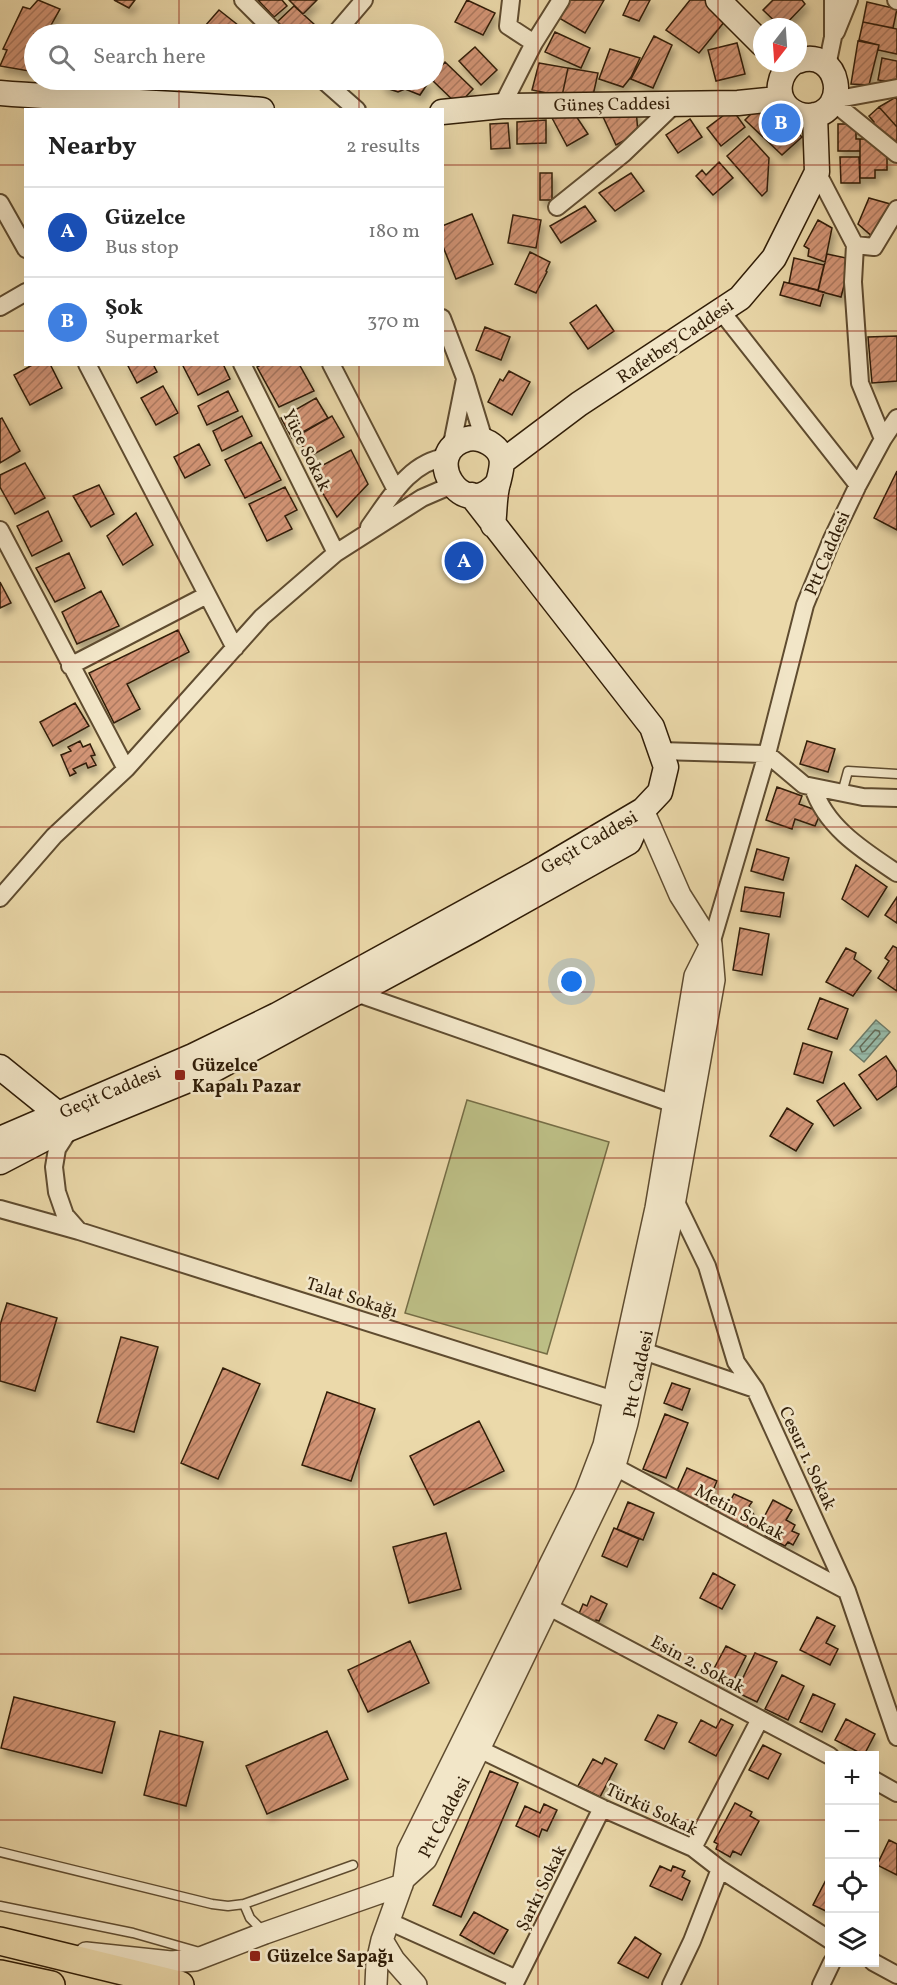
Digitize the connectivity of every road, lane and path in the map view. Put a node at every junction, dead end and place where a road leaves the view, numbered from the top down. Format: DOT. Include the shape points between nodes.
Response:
graph roads {
  1 [pos="243,0"];
  2 [pos="364,0"];
  3 [pos="511,0"];
  4 [pos="561,0"];
  5 [pos="718,0"];
  6 [pos="833,0"];
  7 [pos="849,0"];
  8 [pos="267,24"];
  9 [pos="344,24"];
  10 [pos="753,35"];
  11 [pos="832,41"];
  12 [pos="534,43"];
  13 [pos="807,60"];
  14 [pos="827,66"];
  15 [pos="785,72"];
  16 [pos="897,88"];
  17 [pos="334,90"];
  18 [pos="0,93"];
  19 [pos="782,100"];
  20 [pos="675,104"];
  21 [pos="118,106"];
  22 [pos="502,106"];
  23 [pos="827,106"];
  24 [pos="198,107"];
  25 [pos="219,108"];
  26 [pos="355,108"];
  27 [pos="444,112"];
  28 [pos="897,154"];
  29 [pos="817,172"];
  30 [pos="0,203"];
  31 [pos="557,207"];
  32 [pos="896,215"];
  33 [pos="24,245"];
  34 [pos="855,245"];
  35 [pos="24,293"];
  36 [pos="0,307"];
  37 [pos="721,311"];
  38 [pos="444,323"];
  39 [pos="88,366"];
  40 [pos="243,366"];
  41 [pos="332,366"];
  42 [pos="465,378"];
  43 [pos="897,418"];
  44 [pos="883,439"];
  45 [pos="484,440"];
  46 [pos="449,453"];
  47 [pos="500,472"];
  48 [pos="858,485"];
  49 [pos="396,490"];
  50 [pos="461,490"];
  51 [pos="493,525"];
  52 [pos="0,530"];
  53 [pos="364,535"];
  54 [pos="336,553"];
  55 [pos="207,595"];
  56 [pos="235,648"];
  57 [pos="70,666"];
  58 [pos="660,751"];
  59 [pos="767,754"];
  60 [pos="126,769"];
  61 [pos="897,774"];
  62 [pos="813,787"];
  63 [pos="842,793"];
  64 [pos="897,798"];
  65 [pos="643,810"];
  66 [pos="897,873"];
  67 [pos="0,898"];
  68 [pos="711,944"];
  69 [pos="356,993"];
  70 [pos="0,1067"];
  71 [pos="674,1104"];
  72 [pos="64,1121"];
  73 [pos="0,1139"];
  74 [pos="0,1162"];
  75 [pos="675,1200"];
  76 [pos="0,1209"];
  77 [pos="79,1231"];
  78 [pos="643,1351"];
  79 [pos="755,1389"];
  80 [pos="614,1401"];
  81 [pos="615,1467"];
  82 [pos="847,1591"];
  83 [pos="549,1607"];
  84 [pos="760,1719"];
  85 [pos="897,1737"];
  86 [pos="479,1749"];
  87 [pos="825,1753"];
  88 [pos="879,1783"];
  89 [pos="897,1792"];
  90 [pos="602,1808"];
  91 [pos="693,1848"];
  92 [pos="0,1852"];
  93 [pos="353,1865"];
  94 [pos="720,1869"];
  95 [pos="403,1882"];
  96 [pos="244,1904"];
  97 [pos="0,1906"];
  98 [pos="385,1931"];
  99 [pos="265,1933"];
  100 [pos="825,1937"];
  101 [pos="0,1941"];
  102 [pos="36,1949"];
  103 [pos="209,1956"];
  104 [pos="879,1965"];
  105 [pos="830,1967"];
  106 [pos="0,1974"];
  107 [pos="897,1975"];
  108 [pos="515,1982"];
  109 [pos="51,1985"];
  110 [pos="180,1985"];
  111 [pos="376,1985"];
  112 [pos="416,1985"];
  113 [pos="671,1985"];
  114 [pos="821,1985"];
  1 -- 8 [label="street"];
  2 -- 9 [label="street"];
  3 -- 12 [label="street" via="508,26"];
  4 -- 12 [label="street"];
  5 -- 10 [label="main road"];
  6 -- 11 [label="street"];
  7 -- 11 [label="street"];
  11 -- 14 [label="street"];
  12 -- 22 [label="street"];
  13 -- 14 [label="main road"];
  14 -- 23 [label="main road" via="837,88"];
  15 -- 19 [label="main road" via="779,83"];
  16 -- 23 [label="street"];
  17 -- 26 [label="street"];
  18 -- 21 [label="main road"];
  19 -- 20 [label="main road, Güneş Caddesi"];
  19 -- 23 [label="main road" via="800,115"];
  20 -- 22 [label="main road, Güneş Caddesi"];
  20 -- 31 [label="street" via="623,154"];
  21 -- 24 [label="main road"];
  22 -- 27 [label="main road, Güneş Caddesi"];
  23 -- 28 [label="street"];
  23 -- 29 [label="main road, Rafetbey Caddesi"];
  24 -- 25 [label="main road"];
  29 -- 34 [label="street"];
  29 -- 37 [label="main road, Rafetbey Caddesi" via="774,258 741,297"];
  30 -- 33 [label="street"];
  32 -- 34 [label="street" via="874,247"];
  34 -- 44 [label="street" via="853,282 860,383"];
  35 -- 36 [label="street"];
  37 -- 47 [label="main road, Rafetbey Caddesi" via="579,404"];
  37 -- 48 [label="street"];
  38 -- 42 [label="street"];
  39 -- 55 [label="street"];
  40 -- 54 [label="street, Yüce Sokak"];
  41 -- 49 [label="street"];
  42 -- 45 [label="street"];
  42 -- 46 [label="street"];
  43 -- 44 [label="street, Ptt Caddesi"];
  44 -- 48 [label="street, Ptt Caddesi"];
  45 -- 46 [label="main road" via="466,439"];
  45 -- 47 [label="main road" via="499,453"];
  46 -- 49 [label="street" via="423,464"];
  46 -- 50 [label="main road" via="447,477"];
  47 -- 50 [label="main road" via="486,493"];
  47 -- 51 [label="main road"];
  48 -- 59 [label="street, Ptt Caddesi" via="805,605"];
  49 -- 53 [label="street"];
  50 -- 51 [label="main road"];
  50 -- 53 [label="street" via="422,498"];
  51 -- 58 [label="main road" via="652,727"];
  52 -- 57 [label="street"];
  53 -- 54 [label="street"];
  54 -- 56 [label="street" via="262,617"];
  55 -- 56 [label="street"];
  55 -- 57 [label="street"];
  56 -- 60 [label="street"];
  57 -- 60 [label="street"];
  58 -- 59 [label="street"];
  58 -- 65 [label="main road" via="666,767 660,792"];
  59 -- 62 [label="street" via="804,785"];
  59 -- 68 [label="street, Ptt Caddesi"];
  60 -- 67 [label="street" via="54,836"];
  61 -- 63 [label="lane" via="848,771"];
  62 -- 63 [label="street"];
  62 -- 66 [label="street" via="820,805 839,829"];
  63 -- 64 [label="street"];
  65 -- 68 [label="street" via="680,895"];
  65 -- 69 [label="main road, Geçit Caddesi" via="629,842"];
  65 -- 72 [label="main road, Geçit Caddesi" via="277,1015"];
  68 -- 71 [label="street, Ptt Caddesi" via="696,976"];
  68 -- 75 [label="street, Ptt Caddesi" via="714,980"];
  69 -- 71 [label="street"];
  69 -- 72 [label="main road, Geçit Caddesi" via="213,1070"];
  70 -- 72 [label="main road"];
  71 -- 80 [label="street, Ptt Caddesi"];
  72 -- 73 [label="main road, Geçit Caddesi"];
  72 -- 74 [label="main road, Geçit Caddesi" via="44,1139"];
  72 -- 77 [label="street" via="54,1167 57,1192 65,1215"];
  75 -- 78 [label="street, Ptt Caddesi"];
  75 -- 79 [label="street, Cesur 1. Sokak" via="707,1266 736,1362"];
  76 -- 77 [label="street, Talat Sokağı"];
  77 -- 80 [label="street, Talat Sokağı"];
  78 -- 79 [label="street"];
  78 -- 81 [label="street, Ptt Caddesi"];
  79 -- 82 [label="street, Cesur 1. Sokak"];
  80 -- 95 [label="street, Ptt Caddesi" via="604,1445 586,1492 408,1851"];
  81 -- 82 [label="street, Metin Sokak"];
  81 -- 83 [label="street, Ptt Caddesi"];
  82 -- 85 [label="street, Cesur 1. Sokak"];
  83 -- 84 [label="street, Esin 2. Sokak"];
  83 -- 86 [label="street, Ptt Caddesi"];
  84 -- 87 [label="street, Esin 2. Sokak"];
  84 -- 91 [label="street"];
  86 -- 90 [label="street, Türkü Sokak"];
  86 -- 95 [label="street, Ptt Caddesi" via="426,1859"];
  88 -- 89 [label="street"];
  90 -- 91 [label="street, Türkü Sokak"];
  90 -- 108 [label="street, Şarkı Sokak"];
  91 -- 94 [label="street, Türkü Sokak"];
  92 -- 96 [label="lane" via="212,1905"];
  93 -- 96 [label="lane"];
  94 -- 100 [label="street, Türkü Sokak"];
  94 -- 113 [label="street"];
  95 -- 98 [label="street"];
  95 -- 99 [label="street"];
  96 -- 99 [label="lane" via="250,1918"];
  97 -- 103 [label="lane" via="133,1934"];
  98 -- 108 [label="street"];
  98 -- 111 [label="street"];
  98 -- 112 [label="street" via="394,1960"];
  99 -- 103 [label="street"];
  101 -- 102 [label="highway"];
  102 -- 103 [label="street" via="171,1962"];
  102 -- 110 [label="highway"];
  104 -- 107 [label="street"];
  105 -- 114 [label="street"];
  106 -- 109 [label="highway"];
}
